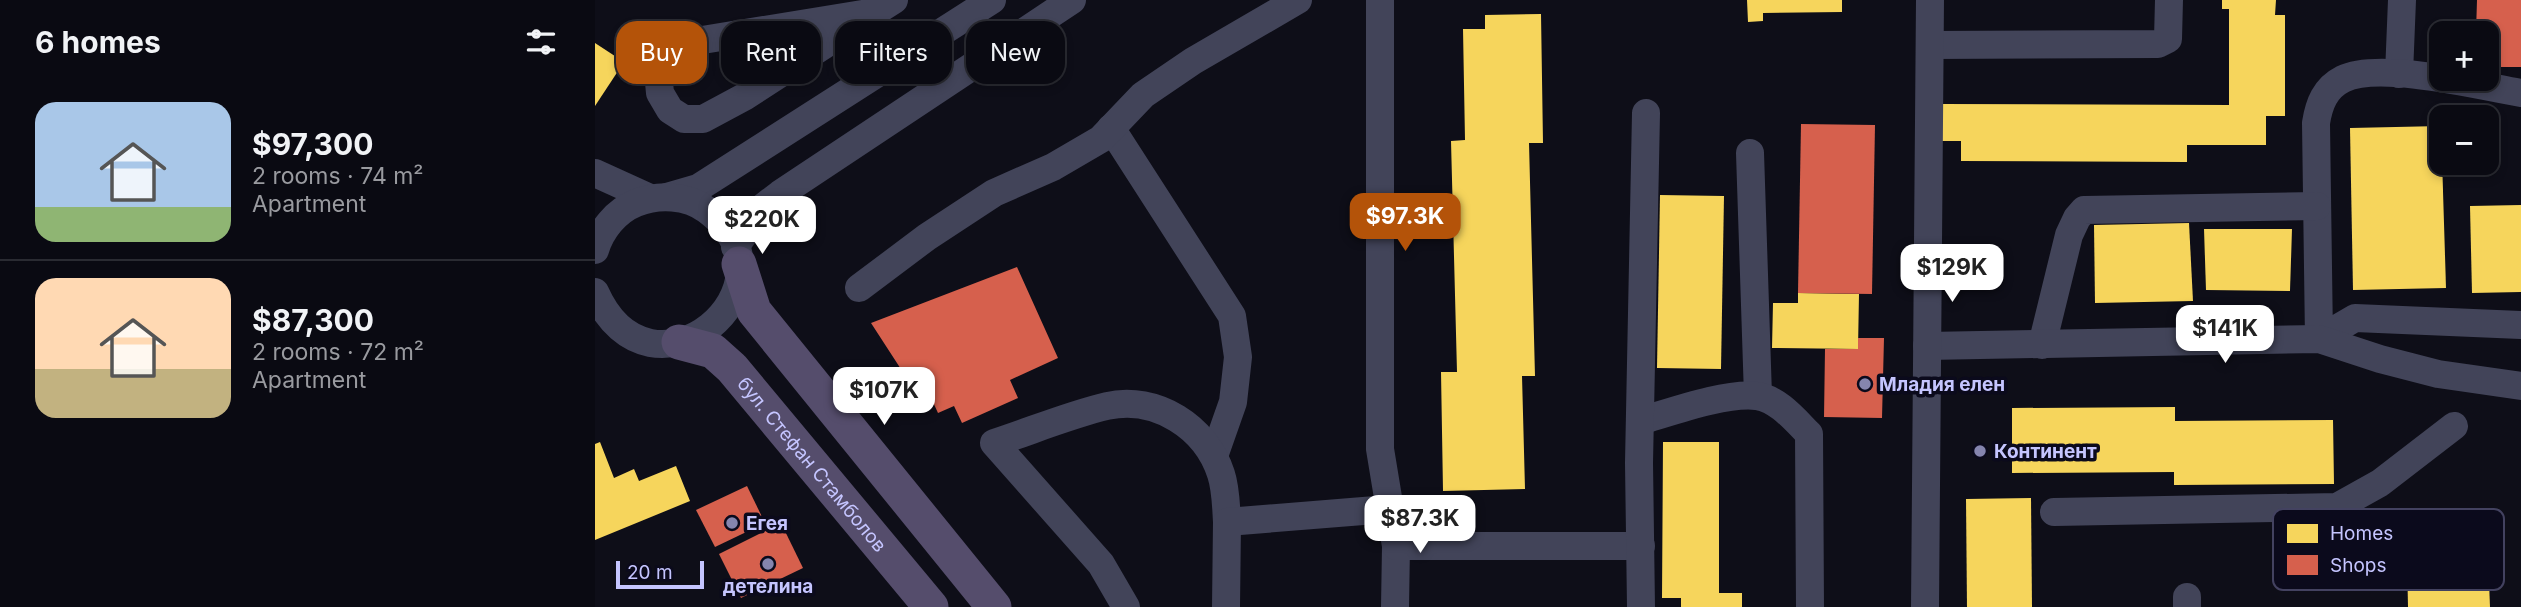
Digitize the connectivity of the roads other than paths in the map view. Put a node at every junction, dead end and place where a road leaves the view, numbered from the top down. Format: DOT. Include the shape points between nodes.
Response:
graph roads {
  1 [pos="992,0"];
  2 [pos="1072,0"];
  3 [pos="1298,0"];
  4 [pos="1380,0"];
  5 [pos="1930,0"];
  6 [pos="2169,0"];
  7 [pos="2402,0"];
  8 [pos="885,6"];
  9 [pos="1930,46"];
  10 [pos="2399,74"];
  11 [pos="2521,93"];
  12 [pos="1646,113"];
  13 [pos="1111,128"];
  14 [pos="1749,153"];
  15 [pos="595,173"];
  16 [pos="658,198"];
  17 [pos="2317,206"];
  18 [pos="596,243"];
  19 [pos="737,256"];
  20 [pos="859,288"];
  21 [pos="595,292"];
  22 [pos="2521,325"];
  23 [pos="627,332"];
  24 [pos="595,338"];
  25 [pos="2319,339"];
  26 [pos="679,342"];
  27 [pos="2042,345"];
  28 [pos="1927,346"];
  29 [pos="2521,386"];
  30 [pos="1758,396"];
  31 [pos="1640,421"];
  32 [pos="2455,426"];
  33 [pos="1214,456"];
  34 [pos="1388,509"];
  35 [pos="2054,512"];
  36 [pos="1227,522"];
  37 [pos="1396,546"];
  38 [pos="1641,546"];
  39 [pos="931,607"];
  40 [pos="994,607"];
  41 [pos="1126,607"];
  42 [pos="1226,607"];
  43 [pos="1395,607"];
  44 [pos="1641,607"];
  45 [pos="1810,607"];
  46 [pos="1925,607"];
  1 -- 16 [label="street" via="698,188"];
  2 -- 19 [label="street" via="763,206"];
  3 -- 13 [label="street" via="1143,95"];
  4 -- 34 [label="street" via="1380,449"];
  5 -- 9 [label="street"];
  6 -- 9 [label="street" via="2168,39 2158,44"];
  7 -- 10 [label="street"];
  8 -- 8 [label="street" via="684,43 664,54 658,71 660,93 670,110 684,119 703,119"];
  9 -- 28 [label="street"];
  10 -- 11 [label="street"];
  10 -- 17 [label="street" via="2344,78 2324,96 2316,123"];
  12 -- 31 [label="street"];
  13 -- 20 [label="street" via="1101,139 1053,167 994,193"];
  13 -- 33 [label="street" via="1232,316 1238,357 1233,402"];
  14 -- 30 [label="street"];
  15 -- 16 [label="street"];
  16 -- 18 [label="street" via="633,204 618,214"];
  16 -- 19 [label="street" via="685,199 702,206 727,231"];
  17 -- 25 [label="street"];
  17 -- 27 [label="street" via="2084,210 2069,234"];
  19 -- 26 [label="street" via="735,290 724,315 696,337"];
  19 -- 40 [label="main road" via="754,311"];
  21 -- 23 [label="street" via="613,321"];
  22 -- 25 [label="street" via="2355,318"];
  23 -- 24 [label="street"];
  23 -- 26 [label="street" via="643,340"];
  25 -- 27 [label="street"];
  25 -- 29 [label="street" via="2438,374"];
  26 -- 39 [label="main road, бул. Стефан Стамболов" via="713,351 732,368"];
  27 -- 28 [label="street"];
  28 -- 46 [label="street"];
  30 -- 31 [label="street" via="1714,400"];
  30 -- 45 [label="street" via="1785,409 1809,434"];
  31 -- 38 [label="street"];
  32 -- 35 [label="street" via="2380,483 2337,507"];
  33 -- 36 [label="street" via="1222,476"];
  33 -- 41 [label="street" via="1184,422 1158,409 1130,404 1108,406 994,443 1101,564"];
  34 -- 36 [label="street"];
  34 -- 37 [label="street"];
  36 -- 42 [label="street"];
  37 -- 38 [label="street"];
  37 -- 43 [label="street"];
  38 -- 44 [label="street"];
}
